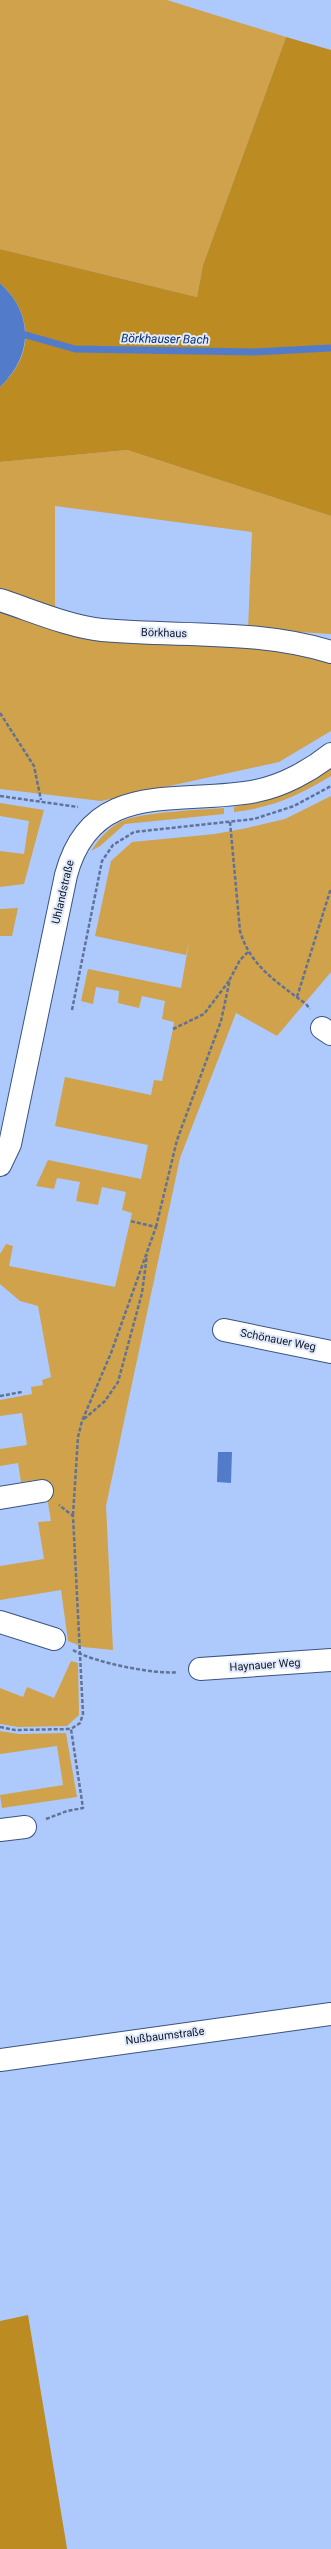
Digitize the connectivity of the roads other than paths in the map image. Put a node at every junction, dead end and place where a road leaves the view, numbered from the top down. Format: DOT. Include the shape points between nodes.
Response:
graph roads {
  1 [pos="0,600"];
  2 [pos="331,652"];
  3 [pos="331,754"];
  4 [pos="0,1165"];
  5 [pos="224,1330"];
  6 [pos="331,1352"];
  7 [pos="42,1491"];
  8 [pos="0,1498"];
  9 [pos="0,1622"];
  10 [pos="54,1639"];
  11 [pos="331,1660"];
  12 [pos="200,1669"];
  13 [pos="25,1827"];
  14 [pos="0,1830"];
  15 [pos="331,2014"];
  16 [pos="0,2060"];
  1 -- 2 [label="street, Börkhaus" via="100,630 257,637 307,645"];
  3 -- 4 [label="street, Uhlandstraße" via="298,775 257,791 226,796 140,802 108,813 83,835 72,852 10,1144"];
  5 -- 6 [label="street, Schönauer Weg"];
  7 -- 8 [label="street"];
  9 -- 10 [label="street"];
  11 -- 12 [label="street, Haynauer Weg"];
  13 -- 14 [label="street"];
  15 -- 16 [label="street, Nußbaumstraße"];
}
